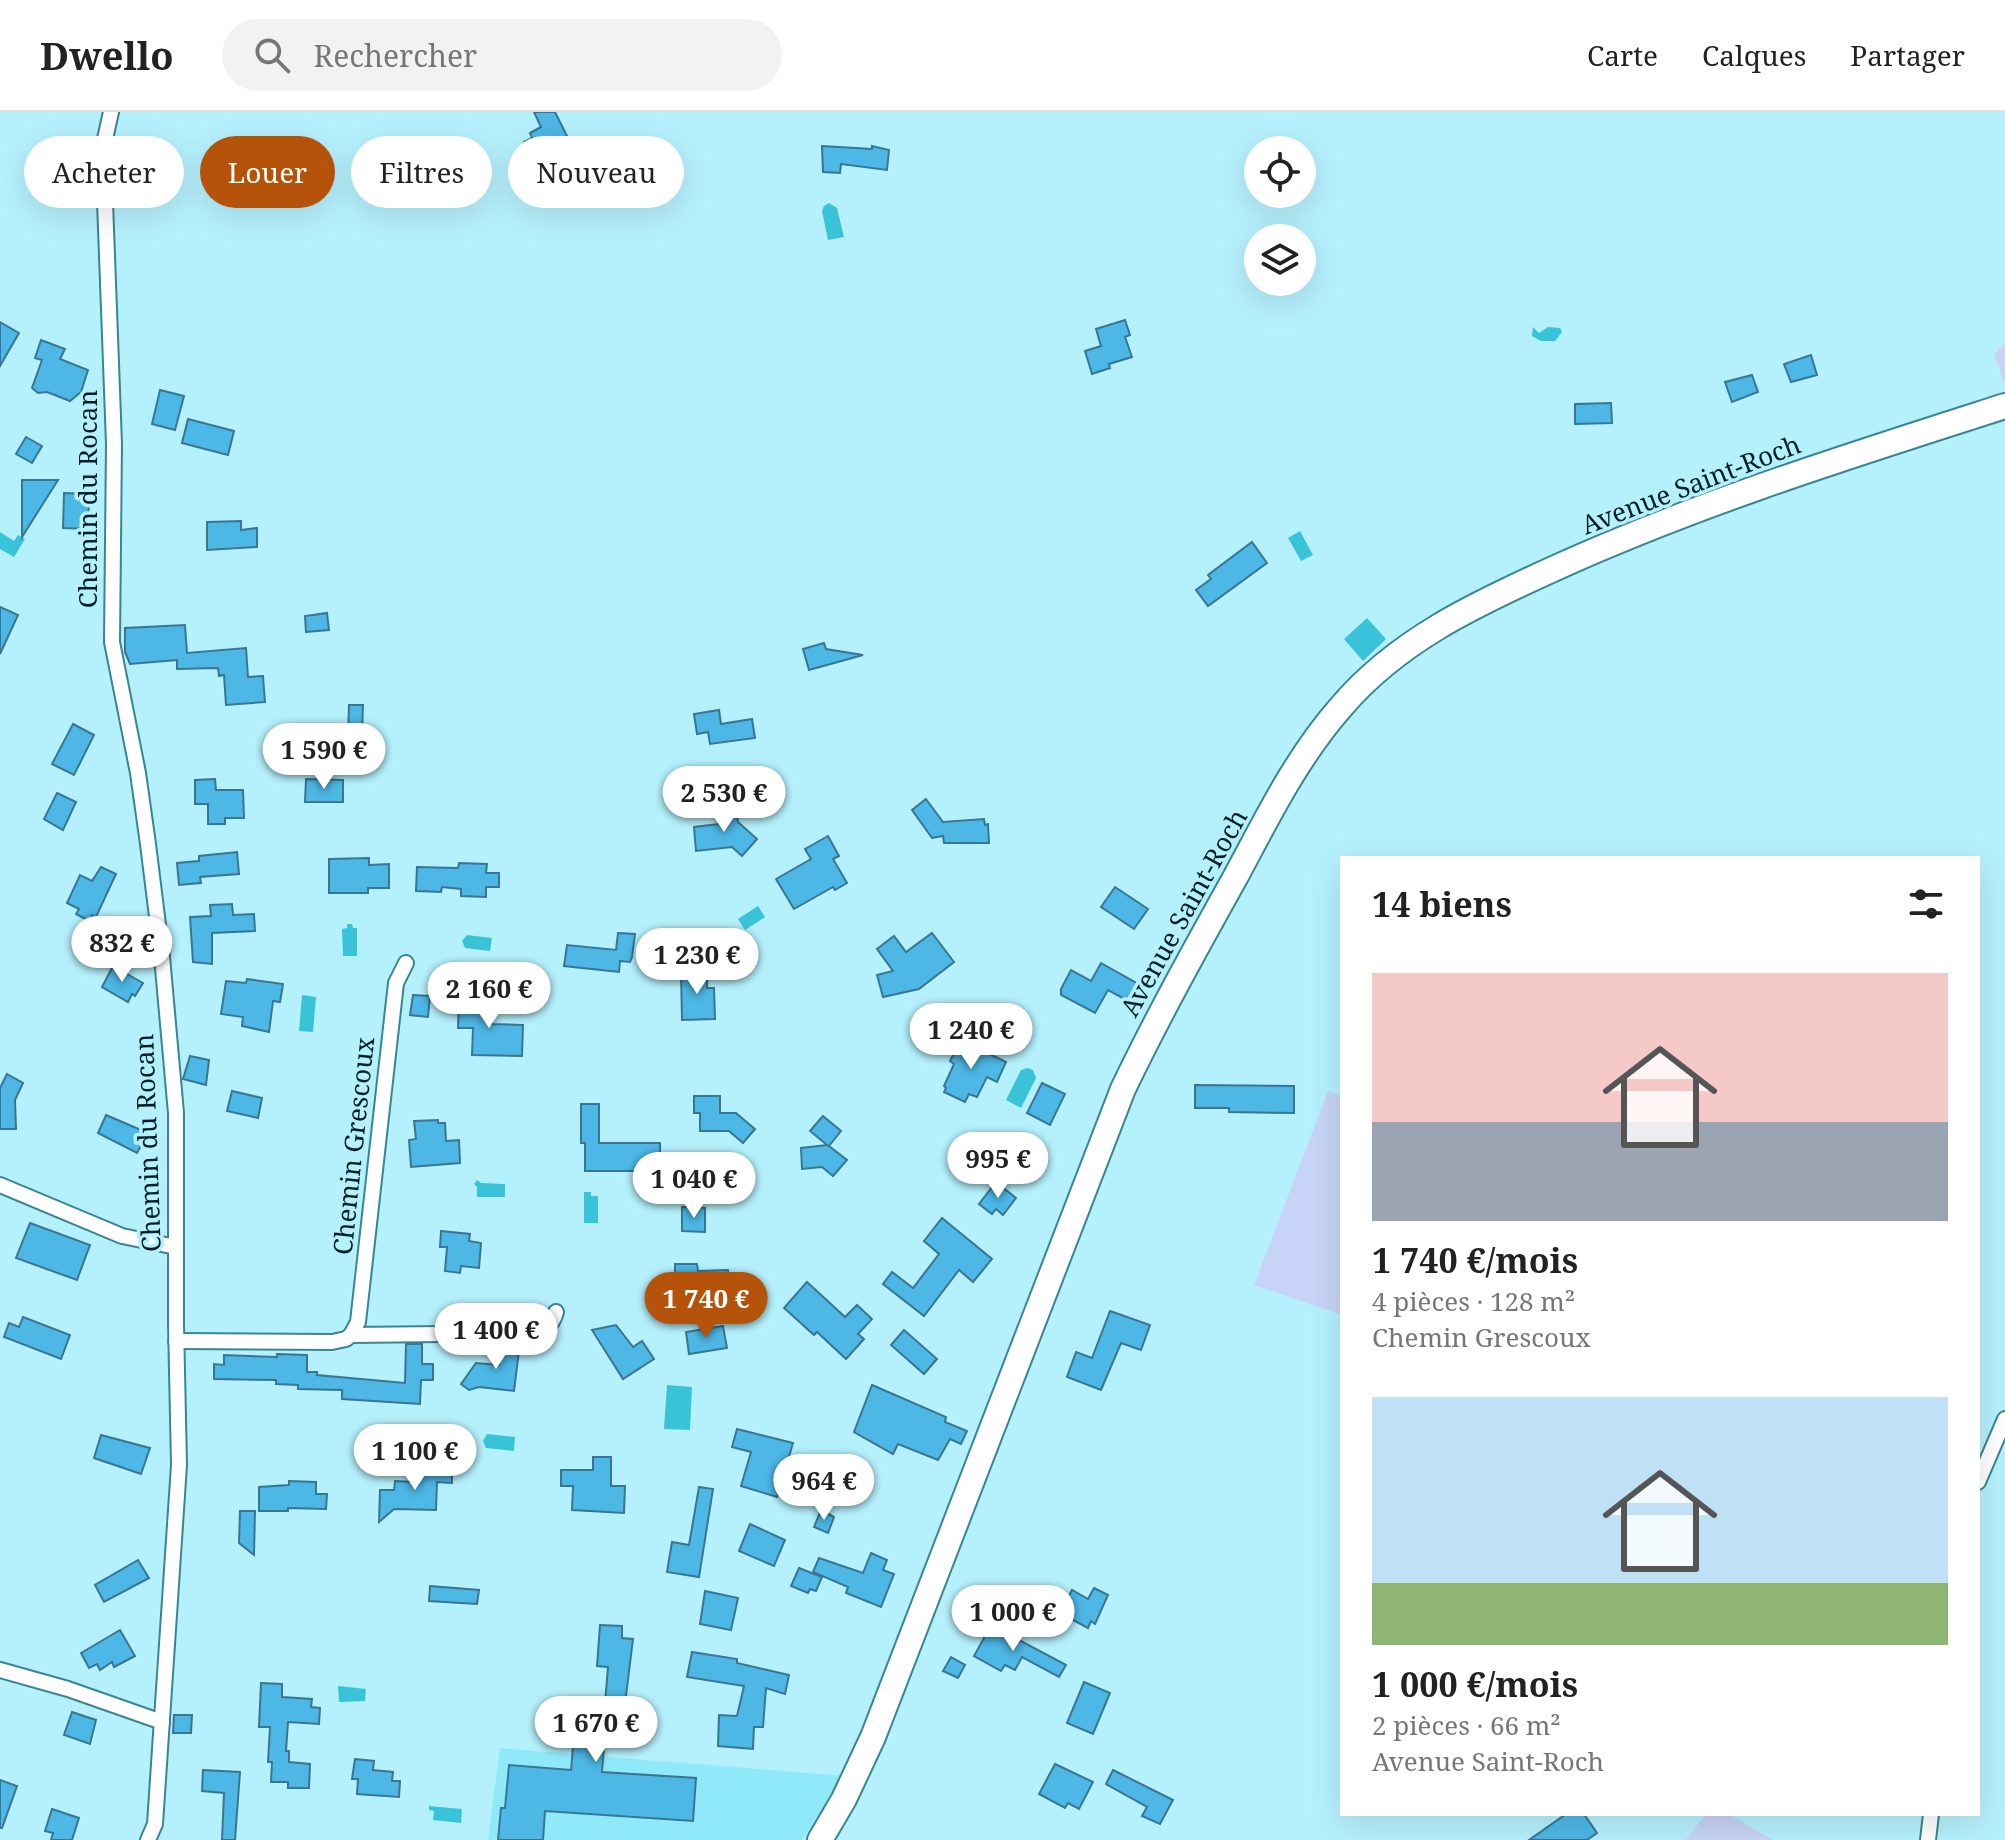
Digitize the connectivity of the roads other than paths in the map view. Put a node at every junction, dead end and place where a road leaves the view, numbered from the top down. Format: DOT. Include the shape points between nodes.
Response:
graph roads {
  1 [pos="111,112"];
  2 [pos="2005,406"];
  3 [pos="406,963"];
  4 [pos="0,1185"];
  5 [pos="176,1247"];
  6 [pos="556,1312"];
  7 [pos="351,1335"];
  8 [pos="176,1341"];
  9 [pos="2005,1419"];
  10 [pos="1980,1477"];
  11 [pos="0,1670"];
  12 [pos="162,1722"];
  13 [pos="1931,1816"];
  14 [pos="148,1840"];
  15 [pos="820,1840"];
  16 [pos="1928,1840"];
  1 -- 5 [label="street, Chemin du Rocan" via="103,148 114,444 112,642 138,773 162,957 176,1113"];
  2 -- 15 [label="main road, Avenue Saint-Roch" via="1757,487 1581,556 1416,639 1341,706 1282,791 1159,1012 1123,1089 873,1737"];
  3 -- 7 [label="street, Chemin Grescoux" via="396,983 358,1322"];
  4 -- 5 [label="street" via="122,1236"];
  5 -- 8 [label="street, Chemin du Rocan"];
  6 -- 7 [label="street" via="545,1330 532,1333"];
  7 -- 8 [label="street" via="332,1342"];
  8 -- 12 [label="street, Chemin du Rocan" via="179,1465"];
  9 -- 10 [label="street"];
  11 -- 12 [label="street"];
  12 -- 14 [label="street, Chemin du Rocan" via="155,1824"];
  13 -- 16 [label="street"];
}
